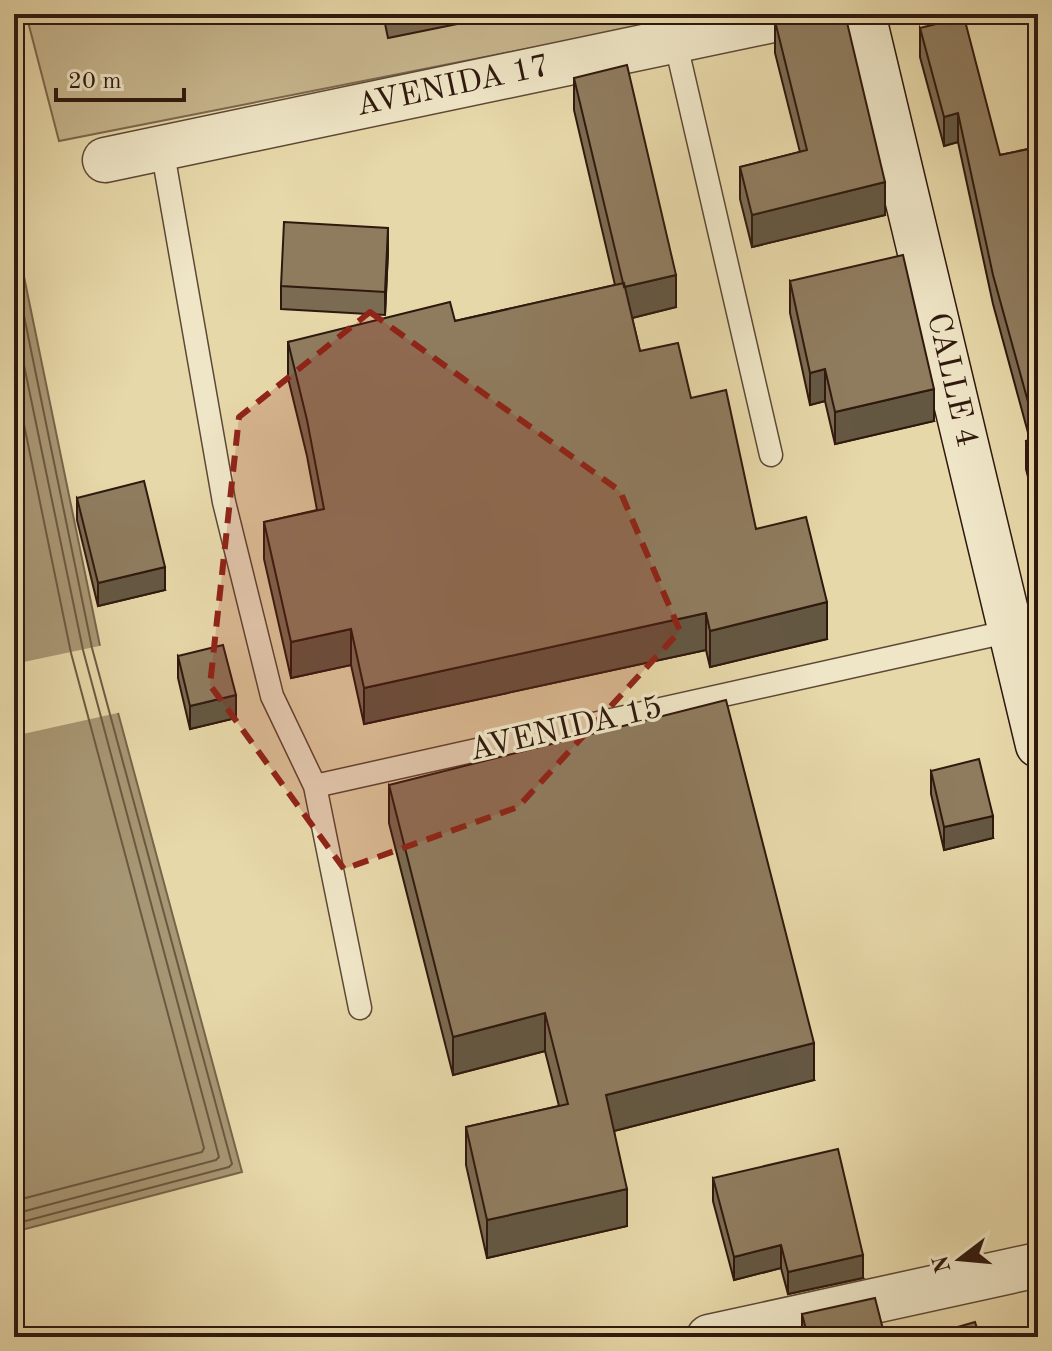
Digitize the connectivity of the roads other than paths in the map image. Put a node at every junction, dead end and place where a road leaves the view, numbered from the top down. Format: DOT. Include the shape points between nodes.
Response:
graph roads {
  1 [pos="801,14"];
  2 [pos="863,14"];
  3 [pos="675,40"];
  4 [pos="162,148"];
  5 [pos="105,160"];
  6 [pos="771,455"];
  7 [pos="1024,628"];
  8 [pos="1038,745"];
  9 [pos="315,786"];
  10 [pos="360,1008"];
  11 [pos="1038,1265"];
  12 [pos="709,1337"];
  1 -- 3 [label="street, AVENIDA 17"];
  2 -- 7 [label="street, CALLE 4"];
  3 -- 4 [label="street, AVENIDA 17"];
  3 -- 6 [label="lane"];
  4 -- 5 [label="street, AVENIDA 17"];
  4 -- 9 [label="lane" via="224,502 272,696"];
  7 -- 8 [label="street, CALLE 4"];
  7 -- 9 [label="lane, AVENIDA 15"];
  9 -- 10 [label="lane"];
  11 -- 12 [label="street"];
}
